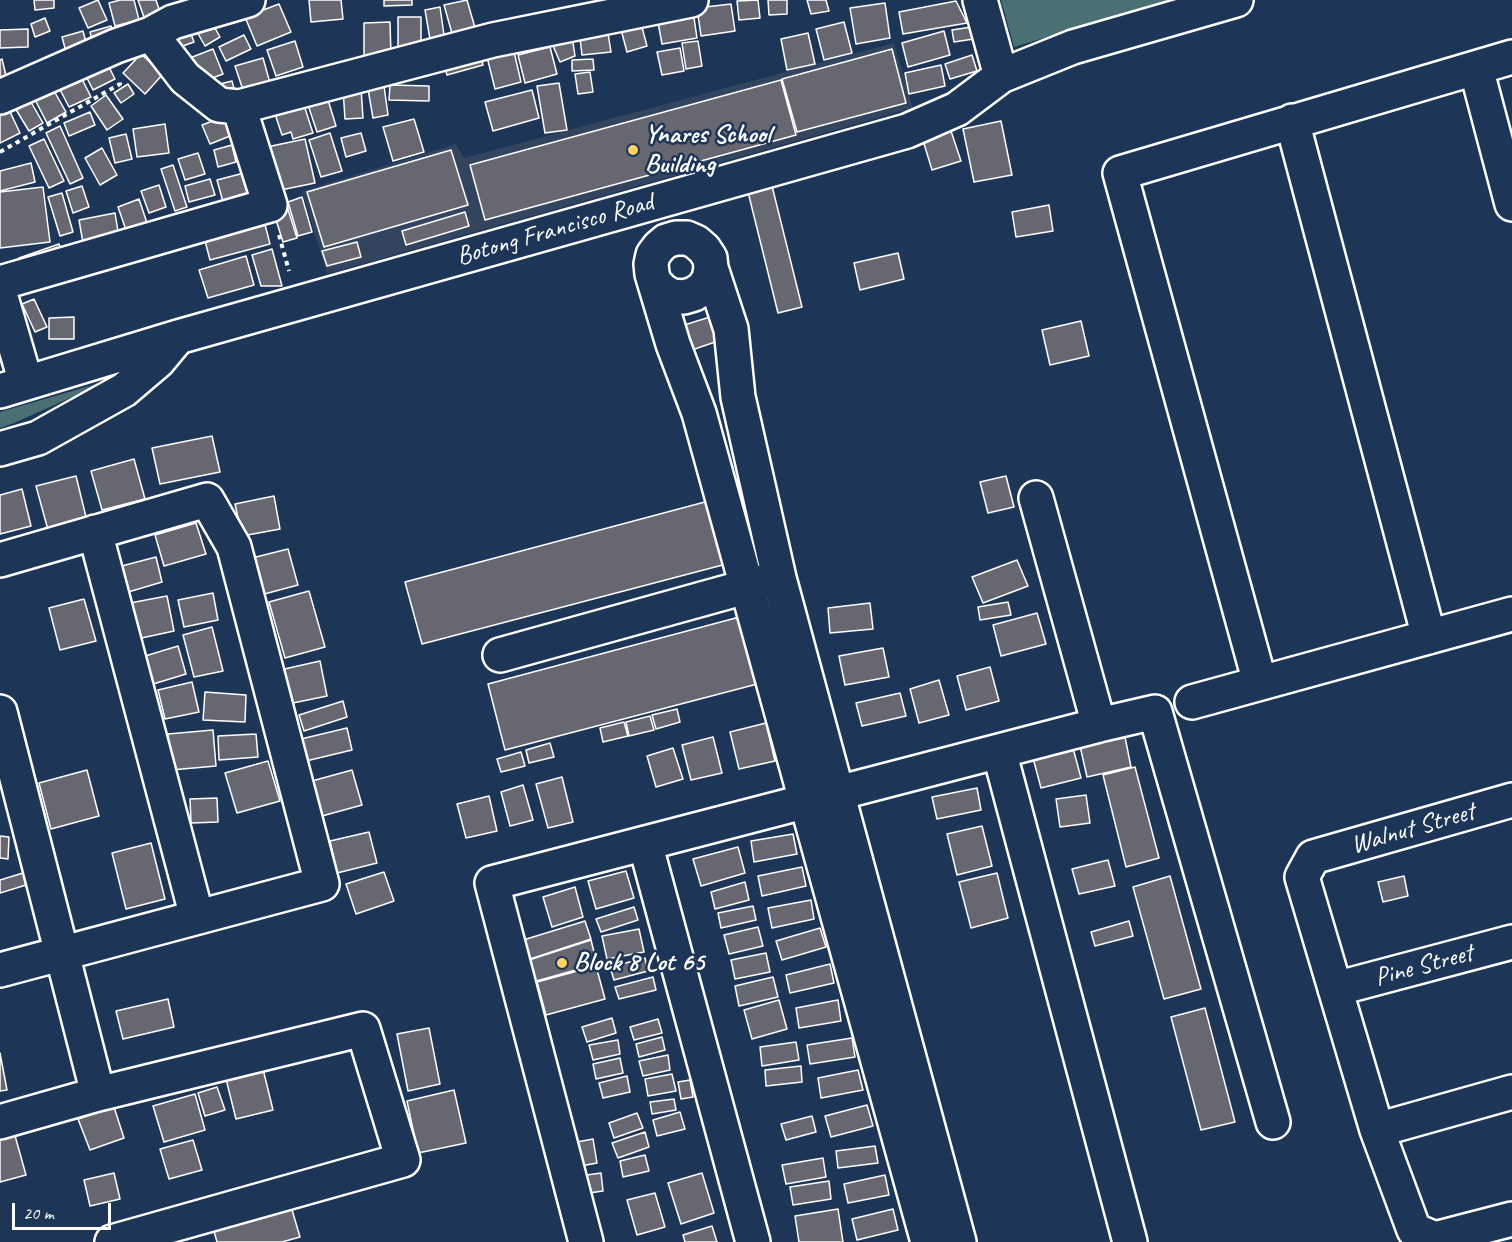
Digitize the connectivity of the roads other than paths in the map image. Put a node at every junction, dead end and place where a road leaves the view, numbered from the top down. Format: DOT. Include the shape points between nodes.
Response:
graph roads {
  1 [pos="248,0"];
  2 [pos="691,0"];
  3 [pos="980,0"];
  4 [pos="1236,0"];
  5 [pos="162,18"];
  6 [pos="1512,57"];
  7 [pos="1476,68"];
  8 [pos="1002,76"];
  9 [pos="0,97"];
  10 [pos="239,107"];
  11 [pos="1292,121"];
  12 [pos="694,191"];
  13 [pos="1512,204"];
  14 [pos="628,209"];
  15 [pos="704,255"];
  16 [pos="654,269"];
  17 [pos="0,283"];
  18 [pos="0,294"];
  19 [pos="178,336"];
  20 [pos="13,387"];
  21 [pos="0,449"];
  22 [pos="1036,498"];
  23 [pos="95,532"];
  24 [pos="0,560"];
  25 [pos="779,578"];
  26 [pos="747,585"];
  27 [pos="1512,614"];
  28 [pos="1429,637"];
  29 [pos="500,655"];
  30 [pos="1260,683"];
  31 [pos="1192,702"];
  32 [pos="0,712"];
  33 [pos="1099,725"];
  34 [pos="999,751"];
  35 [pos="822,797"];
  36 [pos="1512,800"];
  37 [pos="645,843"];
  38 [pos="197,917"];
  39 [pos="1512,942"];
  40 [pos="61,954"];
  41 [pos="0,970"];
  42 [pos="1335,989"];
  43 [pos="1512,1092"];
  44 [pos="98,1094"];
  45 [pos="0,1122"];
  46 [pos="1273,1122"];
  47 [pos="1377,1130"];
  48 [pos="1512,1220"];
  49 [pos="112,1242"];
  50 [pos="586,1242"];
  51 [pos="753,1242"];
  52 [pos="928,1242"];
  53 [pos="959,1242"];
  54 [pos="1130,1242"];
  1 -- 5 [label="street"];
  2 -- 10 [label="street" via="493,40"];
  3 -- 8 [label="street"];
  4 -- 8 [label="street, Botong Francisco Road" via="1073,47"];
  5 -- 9 [label="street" via="116,46"];
  5 -- 10 [label="street" via="185,78 219,105"];
  6 -- 7 [label="street"];
  7 -- 11 [label="street"];
  7 -- 13 [label="street"];
  8 -- 12 [label="street, Botong Francisco Road" via="957,109 907,131"];
  10 -- 17 [label="street" via="270,206"];
  11 -- 28 [label="street"];
  11 -- 30 [label="street" via="1120,173"];
  12 -- 14 [label="street, Botong Francisco Road"];
  12 -- 15 [label="street"];
  14 -- 16 [label="street"];
  14 -- 19 [label="street, Botong Francisco Road"];
  15 -- 16 [label="street" via="687,238 676,238 658,247"];
  15 -- 16 [label="street" via="709,279 703,288 684,297 663,291"];
  15 -- 25 [label="street" via="731,329 738,397"];
  16 -- 26 [label="street"];
  18 -- 20 [label="street"];
  19 -- 20 [label="street, Botong Francisco Road"];
  19 -- 21 [label="street" via="158,361 124,390 38,438"];
  22 -- 33 [label="street"];
  23 -- 24 [label="street"];
  23 -- 38 [label="street"];
  23 -- 38 [label="street" via="207,500 234,547 322,884"];
  25 -- 26 [label="street"];
  25 -- 35 [label="street"];
  26 -- 29 [label="street"];
  26 -- 35 [label="street"];
  27 -- 28 [label="street"];
  28 -- 30 [label="street"];
  30 -- 31 [label="street"];
  32 -- 40 [label="street"];
  33 -- 34 [label="street"];
  33 -- 46 [label="street" via="1155,712"];
  34 -- 35 [label="street"];
  34 -- 54 [label="street"];
  35 -- 37 [label="street"];
  35 -- 52 [label="street"];
  35 -- 53 [label="street"];
  36 -- 42 [label="street, Walnut Street" via="1313,857 1302,877"];
  37 -- 50 [label="street" via="492,883"];
  37 -- 51 [label="street"];
  38 -- 40 [label="street"];
  39 -- 42 [label="street, Pine Street"];
  40 -- 41 [label="street"];
  40 -- 44 [label="street"];
  42 -- 47 [label="street"];
  43 -- 47 [label="street"];
  44 -- 45 [label="street"];
  44 -- 49 [label="street" via="363,1029 403,1160"];
  47 -- 48 [label="street" via="1414,1230 1435,1239"];
}
